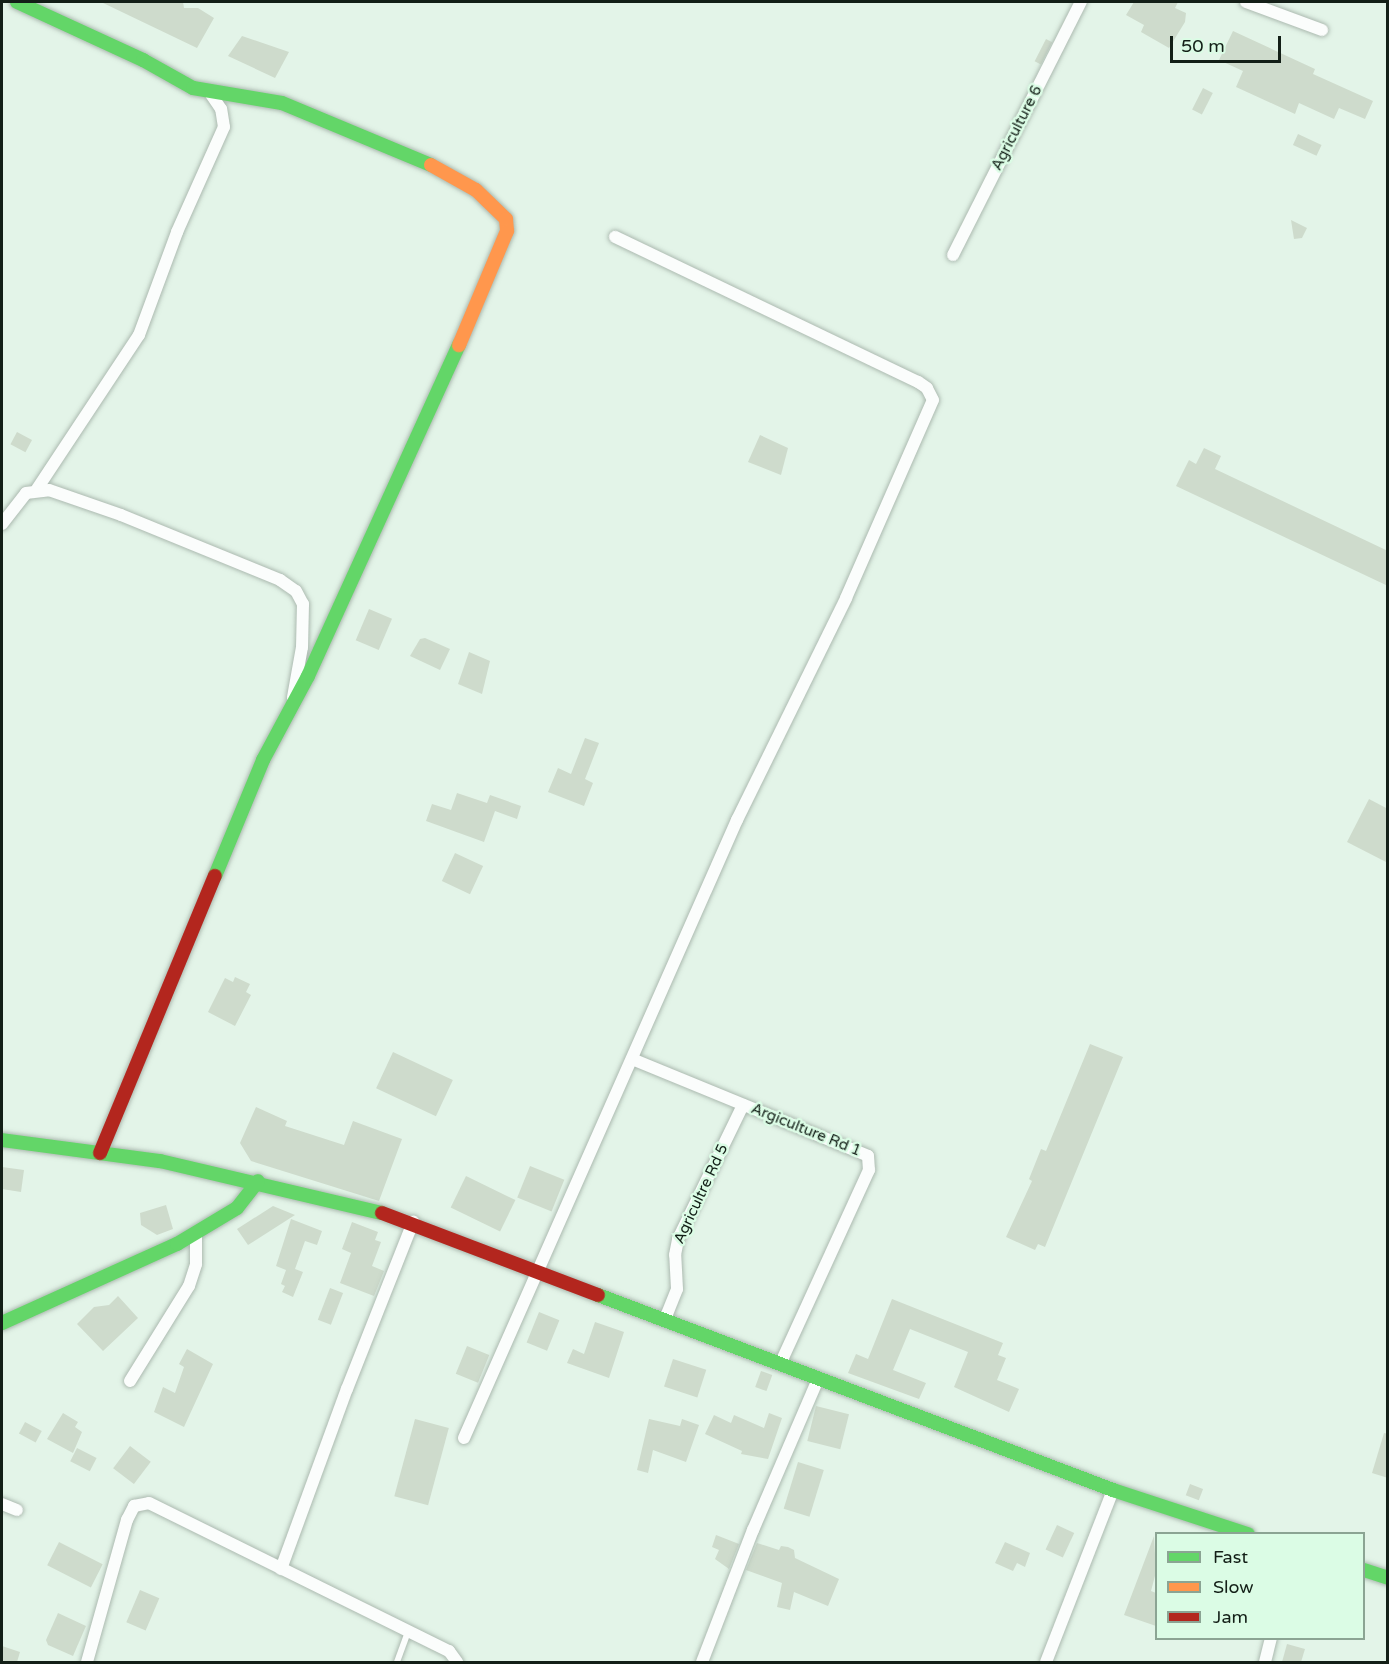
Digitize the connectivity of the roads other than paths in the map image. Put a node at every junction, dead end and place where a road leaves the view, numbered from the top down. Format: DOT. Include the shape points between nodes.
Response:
graph roads {
  1 [pos="17,2"];
  2 [pos="1081,2"];
  3 [pos="1246,2"];
  4 [pos="1322,30"];
  5 [pos="211,94"];
  6 [pos="615,237"];
  7 [pos="953,255"];
  8 [pos="37,489"];
  9 [pos="2,524"];
  10 [pos="291,709"];
  11 [pos="632,1059"];
  12 [pos="743,1106"];
  13 [pos="2,1140"];
  14 [pos="100,1153"];
  15 [pos="258,1181"];
  16 [pos="413,1222"];
  17 [pos="196,1234"];
  18 [pos="537,1269"];
  19 [pos="665,1319"];
  20 [pos="2,1323"];
  21 [pos="780,1364"];
  22 [pos="818,1379"];
  23 [pos="130,1381"];
  24 [pos="464,1438"];
  25 [pos="1113,1490"];
  26 [pos="2,1504"];
  27 [pos="17,1509"];
  28 [pos="1245,1532"];
  29 [pos="281,1569"];
  30 [pos="1365,1570"];
  31 [pos="1388,1578"];
  32 [pos="408,1632"];
  33 [pos="1270,1640"];
  34 [pos="87,1662"];
  35 [pos="397,1662"];
  36 [pos="457,1662"];
  37 [pos="702,1662"];
  38 [pos="1046,1662"];
  39 [pos="1265,1662"];
  1 -- 5 [label="street"];
  2 -- 7 [label="street, Agriculture 6"];
  3 -- 4 [label="street"];
  5 -- 8 [label="street" via="221,109 224,127 177,232 139,335"];
  5 -- 10 [label="street" via="282,103 398,150 476,190 506,219 507,231 468,328"];
  6 -- 11 [label="street" via="918,382 927,388 933,400 893,498 737,820"];
  8 -- 9 [label="street" via="15,502"];
  8 -- 10 [label="street" via="132,519 259,570 296,591 303,604 304,627"];
  10 -- 14 [label="street" via="233,829"];
  11 -- 12 [label="street, Argiculture Rd 1"];
  11 -- 18 [label="street"];
  12 -- 19 [label="street, Agricultre Rd 5" via="676,1246 678,1281"];
  12 -- 21 [label="street, Argiculture Rd 1" via="861,1151 870,1161 829,1262"];
  13 -- 14 [label="street"];
  14 -- 15 [label="street"];
  15 -- 16 [label="street"];
  15 -- 17 [label="street" via="237,1208"];
  16 -- 18 [label="street"];
  16 -- 29 [label="street"];
  17 -- 20 [label="street"];
  17 -- 23 [label="street" via="196,1264 189,1286"];
  18 -- 19 [label="street"];
  18 -- 24 [label="street"];
  19 -- 21 [label="street"];
  21 -- 22 [label="street"];
  22 -- 25 [label="street"];
  22 -- 37 [label="street"];
  25 -- 28 [label="street"];
  25 -- 38 [label="street"];
  26 -- 27 [label="street"];
  29 -- 32 [label="street"];
  29 -- 34 [label="street" via="158,1506 134,1506 117,1547"];
  30 -- 31 [label="street"];
  32 -- 35 [label="lane"];
  32 -- 36 [label="street" via="449,1651"];
  33 -- 39 [label="street"];
}
